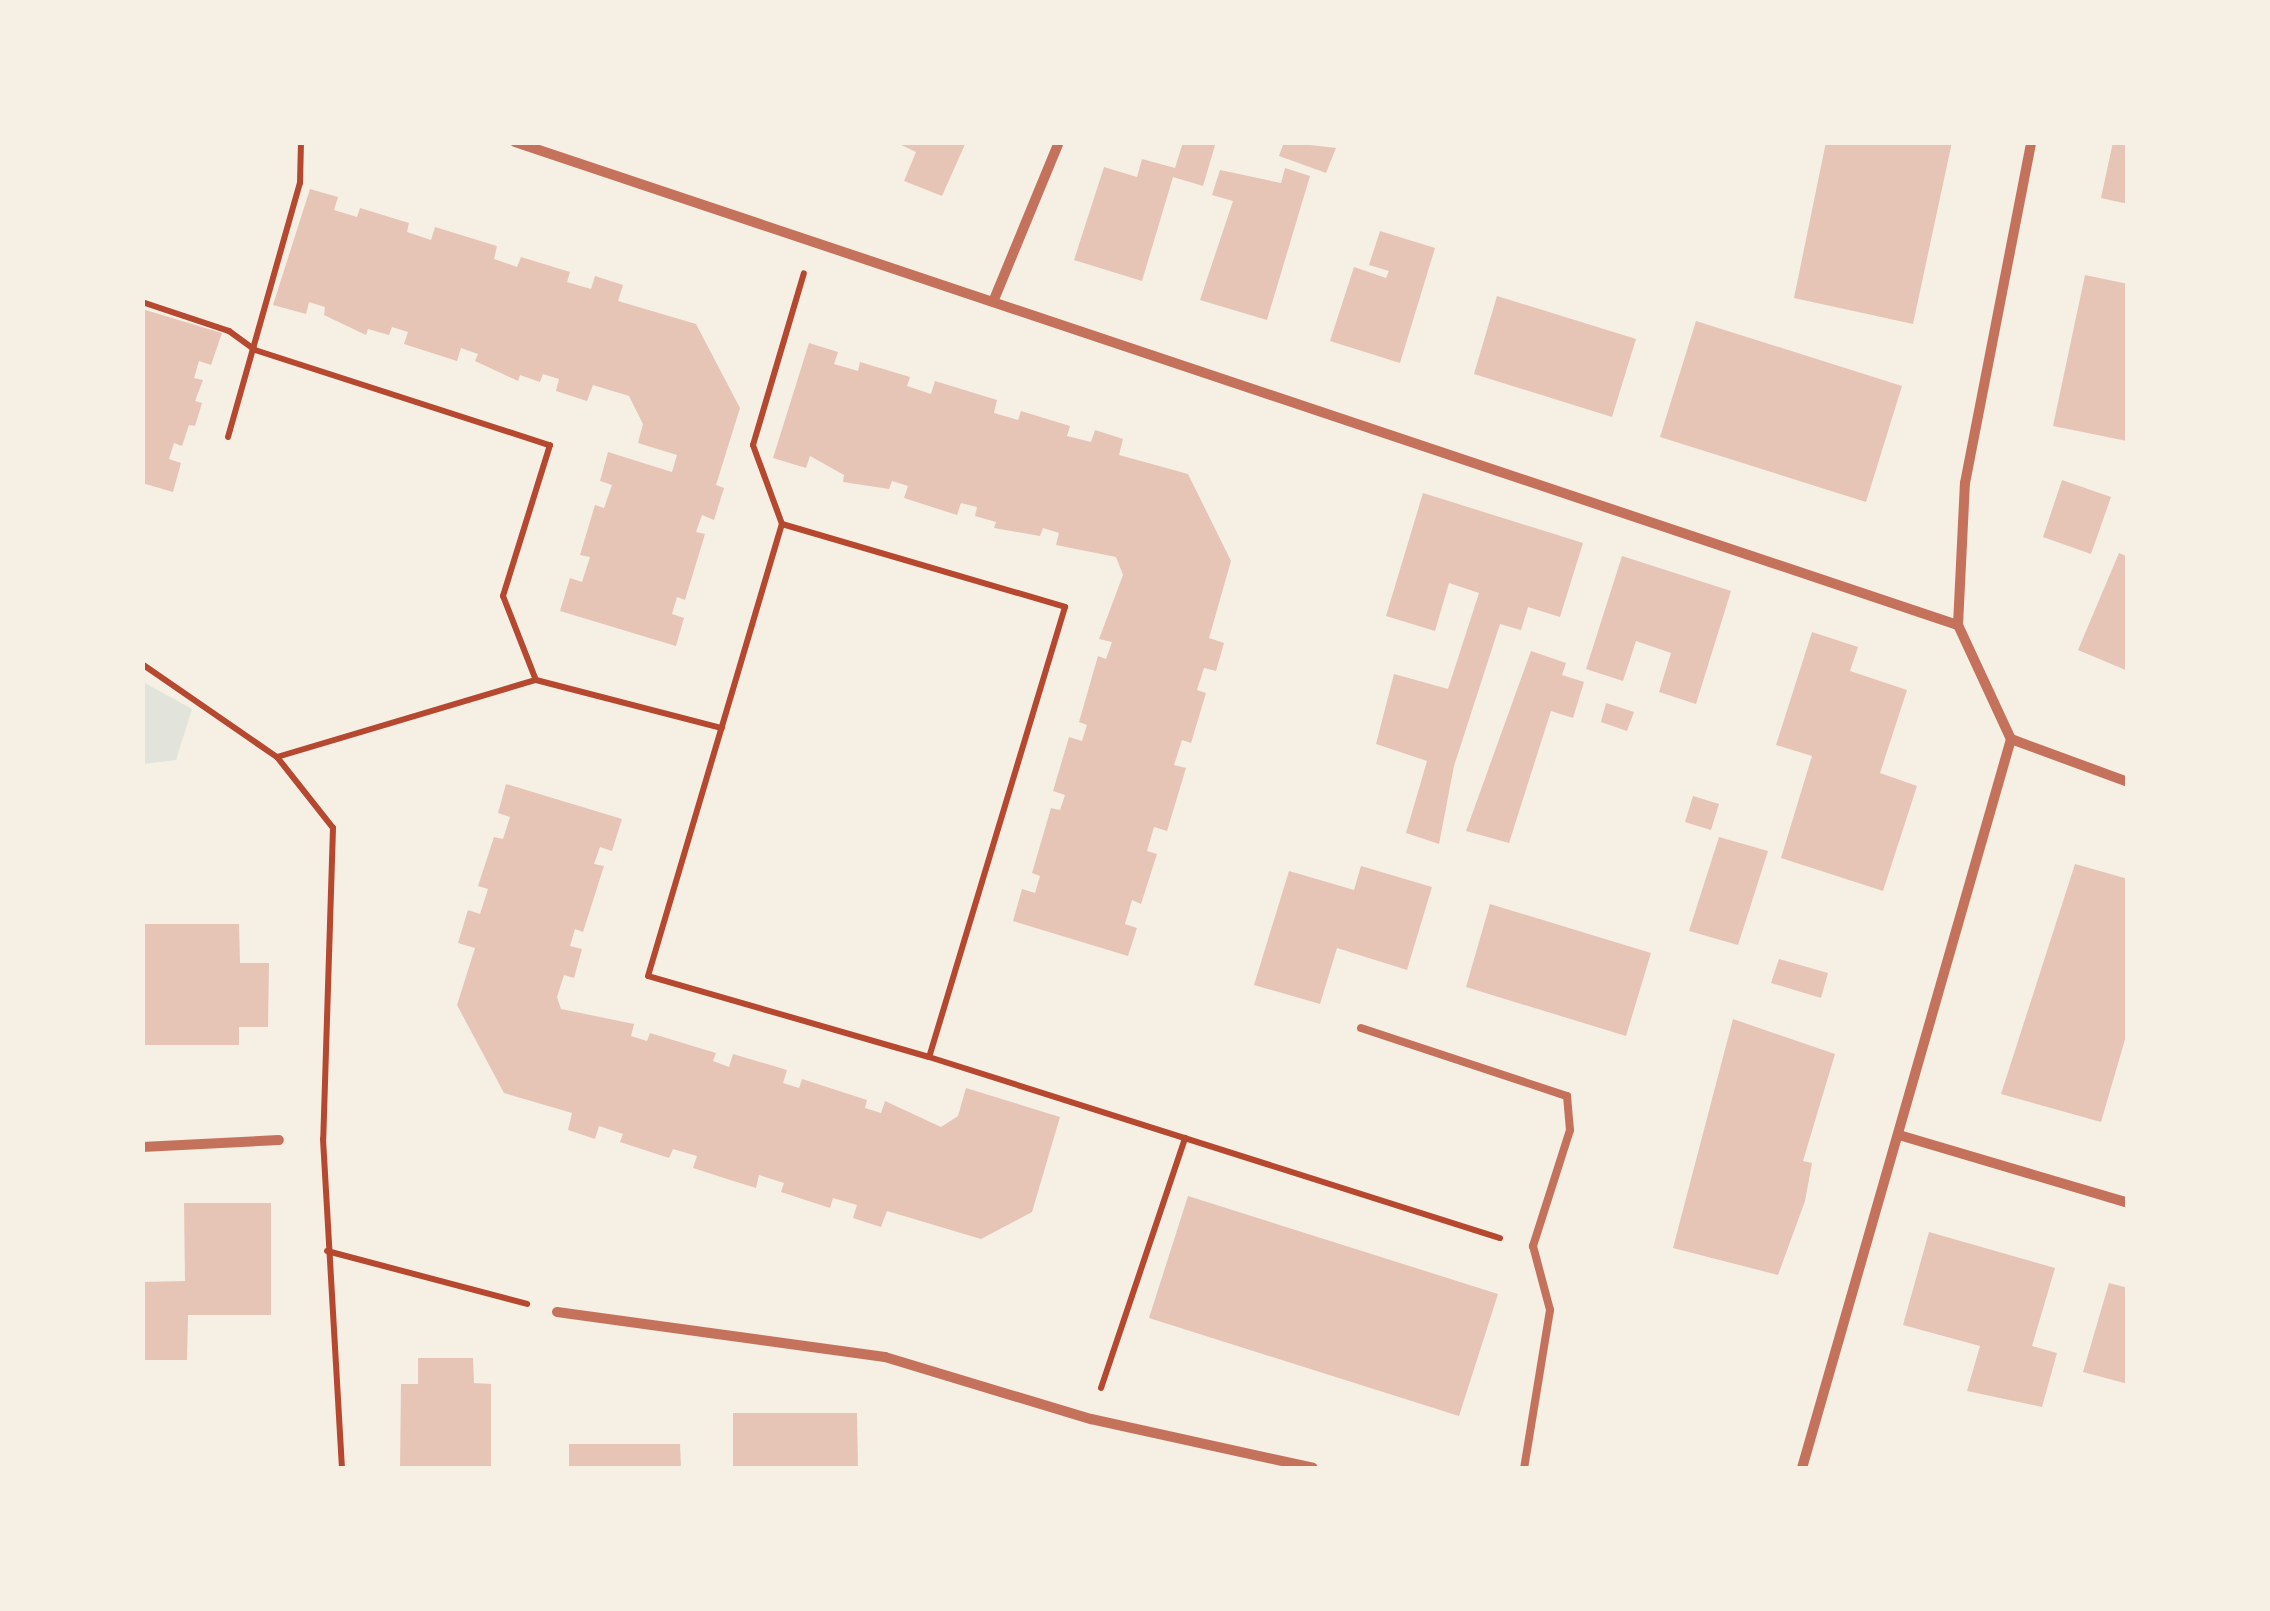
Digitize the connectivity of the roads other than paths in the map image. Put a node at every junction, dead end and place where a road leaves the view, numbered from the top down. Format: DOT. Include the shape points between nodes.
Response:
graph roads {
  1 [pos="515,142"];
  2 [pos="1059,142"];
  3 [pos="2031,142"];
  4 [pos="992,302"];
  5 [pos="1958,625"];
  6 [pos="2011,739"];
  7 [pos="2128,782"];
  8 [pos="1361,1028"];
  9 [pos="1900,1135"];
  10 [pos="278,1140"];
  11 [pos="142,1146"];
  12 [pos="2128,1204"];
  13 [pos="558,1312"];
  14 [pos="1313,1468"];
  15 [pos="1524,1468"];
  16 [pos="1802,1468"];
  1 -- 4 [label="street"];
  2 -- 4 [label="street"];
  3 -- 5 [label="street" via="1965,483"];
  4 -- 5 [label="street"];
  5 -- 6 [label="street"];
  6 -- 7 [label="street"];
  6 -- 9 [label="street"];
  8 -- 15 [label="lane" via="1566,1096 1570,1130 1533,1246 1550,1310"];
  9 -- 12 [label="street"];
  9 -- 16 [label="street"];
  10 -- 11 [label="street"];
  13 -- 14 [label="street" via="884,1357 1091,1419"];
}
